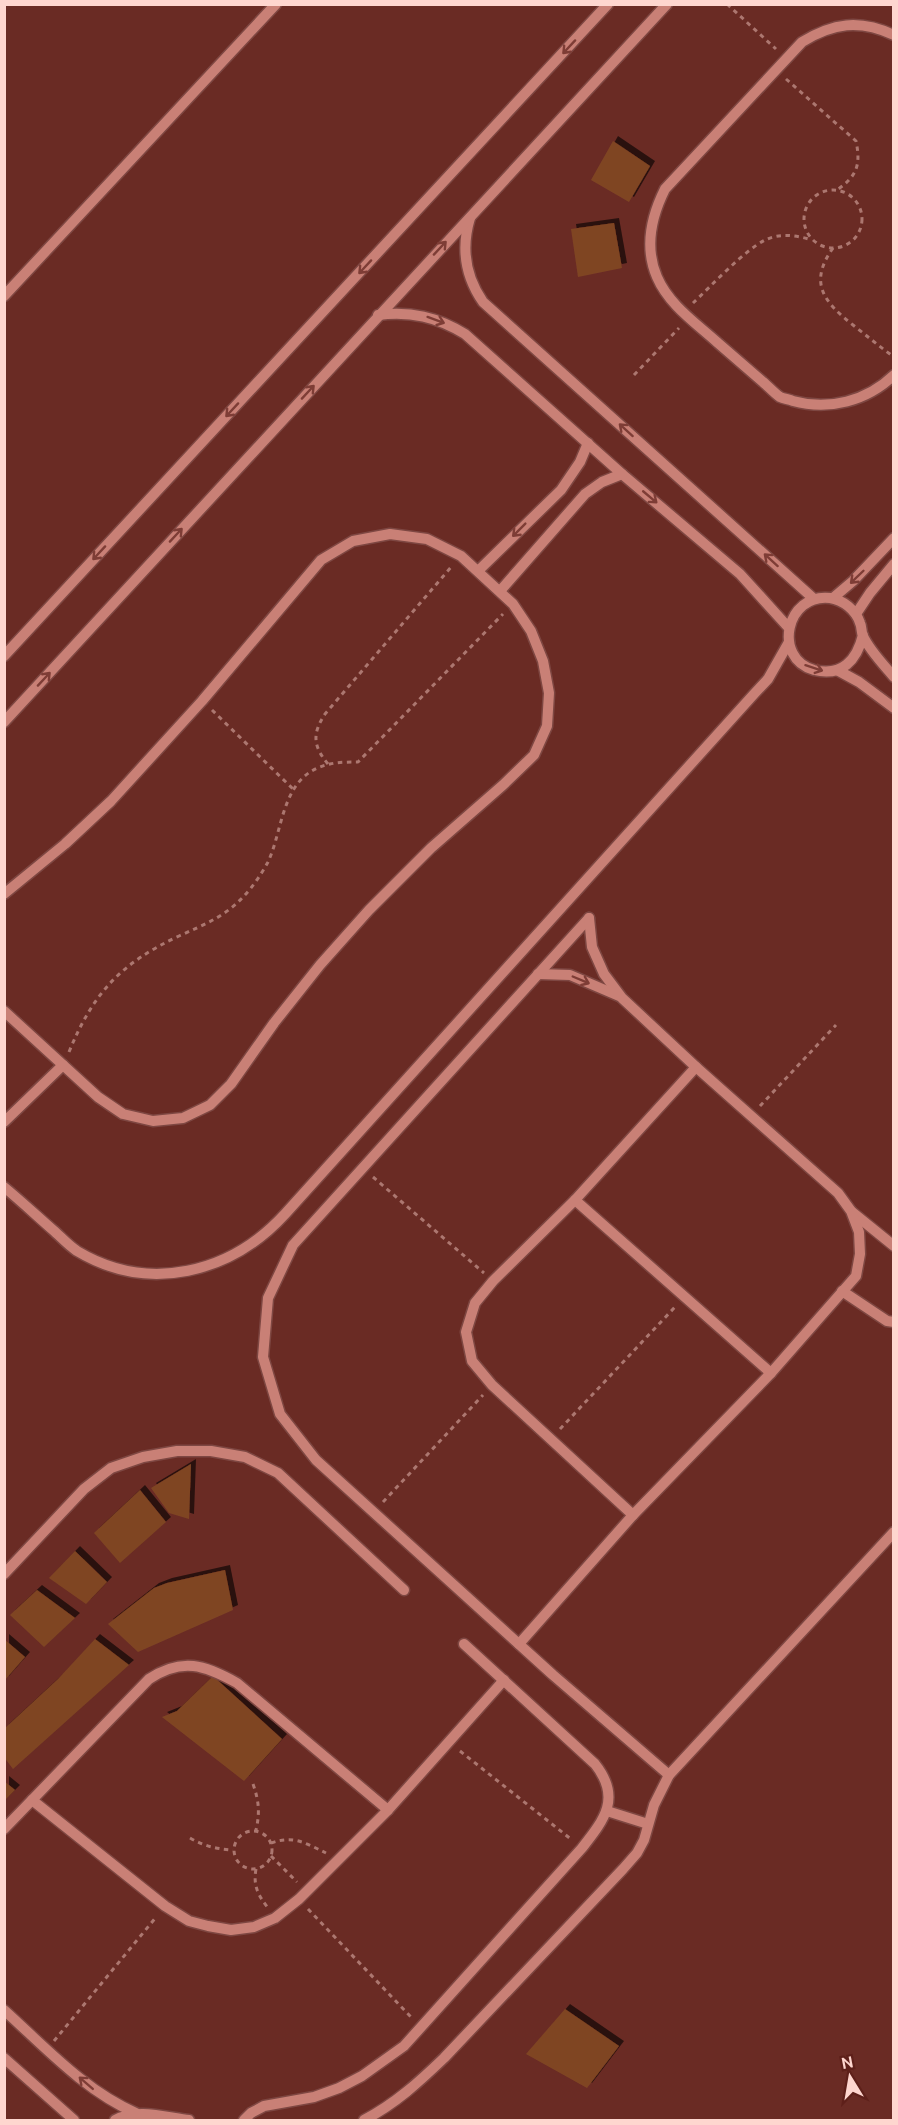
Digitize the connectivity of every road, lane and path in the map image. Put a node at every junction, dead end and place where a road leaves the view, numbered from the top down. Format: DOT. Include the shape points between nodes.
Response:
graph roads {
  1 [pos="276,4"];
  2 [pos="608,4"];
  3 [pos="667,4"];
  4 [pos="727,4"];
  5 [pos="894,35"];
  6 [pos="786,58"];
  7 [pos="776,69"];
  8 [pos="837,190"];
  9 [pos="470,217"];
  10 [pos="813,240"];
  11 [pos="834,248"];
  12 [pos="4,296"];
  13 [pos="378,315"];
  14 [pos="686,315"];
  15 [pos="894,357"];
  16 [pos="634,375"];
  17 [pos="894,375"];
  18 [pos="588,443"];
  19 [pos="622,474"];
  20 [pos="893,540"];
  21 [pos="461,556"];
  22 [pos="894,564"];
  23 [pos="478,571"];
  24 [pos="500,591"];
  25 [pos="832,598"];
  26 [pos="814,599"];
  27 [pos="513,604"];
  28 [pos="856,614"];
  29 [pos="788,627"];
  30 [pos="862,635"];
  31 [pos="789,642"];
  32 [pos="4,656"];
  33 [pos="837,670"];
  34 [pos="894,677"];
  35 [pos="202,700"];
  36 [pos="894,708"];
  37 [pos="4,722"];
  38 [pos="328,764"];
  39 [pos="294,789"];
  40 [pos="4,894"];
  41 [pos="538,974"];
  42 [pos="622,998"];
  43 [pos="4,1011"];
  44 [pos="836,1025"];
  45 [pos="63,1065"];
  46 [pos="696,1067"];
  47 [pos="751,1116"];
  48 [pos="4,1122"];
  49 [pos="363,1168"];
  50 [pos="4,1187"];
  51 [pos="575,1200"];
  52 [pos="851,1211"];
  53 [pos="894,1246"];
  54 [pos="494,1281"];
  55 [pos="842,1291"];
  56 [pos="684,1297"];
  57 [pos="894,1323"];
  58 [pos="771,1373"];
  59 [pos="492,1385"];
  60 [pos="551,1439"];
  61 [pos="374,1512"];
  62 [pos="633,1515"];
  63 [pos="894,1532"];
  64 [pos="4,1574"];
  65 [pos="404,1590"];
  66 [pos="464,1644"];
  67 [pos="519,1644"];
  68 [pos="504,1680"];
  69 [pos="449,1742"];
  70 [pos="669,1775"];
  71 [pos="253,1784"];
  72 [pos="32,1800"];
  73 [pos="388,1810"];
  74 [pos="607,1811"];
  75 [pos="648,1824"];
  76 [pos="4,1829"];
  77 [pos="256,1830"];
  78 [pos="190,1838"];
  79 [pos="271,1843"];
  80 [pos="582,1848"];
  81 [pos="233,1850"];
  82 [pos="271,1856"];
  83 [pos="339,1858"];
  84 [pos="256,1869"];
  85 [pos="303,1895"];
  86 [pos="165,1906"];
  87 [pos="275,1918"];
  88 [pos="4,2010"];
  89 [pos="422,2028"];
  90 [pos="48,2049"];
  91 [pos="4,2058"];
  92 [pos="136,2113"];
  93 [pos="74,2121"];
  94 [pos="115,2121"];
  95 [pos="189,2121"];
  96 [pos="244,2121"];
  97 [pos="364,2121"];
  1 -- 12 [label="street"];
  2 -- 32 [label="street, one-way"];
  3 -- 9 [label="street"];
  4 -- 6 [label="path"];
  5 -- 6 [label="street" via="880,28 839,26 802,42"];
  6 -- 7 [label="street"];
  7 -- 8 [label="path" via="856,141 856,169 849,182"];
  7 -- 14 [label="street" via="665,189 655,210 650,231 656,276 667,296"];
  8 -- 10 [label="path" via="822,192 806,207 805,228"];
  8 -- 11 [label="path" via="855,200 862,220 853,239"];
  13 -- 9 [label="street, one-way"];
  26 -- 9 [label="street, one-way" via="483,302 471,281 465,256"];
  10 -- 11 [label="path"];
  10 -- 14 [label="path" via="781,236 765,240"];
  11 -- 15 [label="path" via="824,261 820,278 823,294 832,309"];
  13 -- 18 [label="street, one-way" via="426,316 465,334"];
  37 -- 13 [label="street, one-way"];
  14 -- 16 [label="path"];
  14 -- 17 [label="street" via="780,397 806,404 834,405 860,398"];
  18 -- 19 [label="street"];
  18 -- 23 [label="street, one-way" via="561,490"];
  19 -- 24 [label="street" via="585,494"];
  19 -- 29 [label="street, one-way" via="740,574"];
  20 -- 25 [label="street, one-way"];
  21 -- 23 [label="street"];
  21 -- 35 [label="street" via="418,537 390,534 354,541 321,560"];
  21 -- 38 [label="path" via="317,726 315,740"];
  22 -- 28 [label="street"];
  23 -- 24 [label="street"];
  24 -- 27 [label="street"];
  25 -- 26 [label="street"];
  25 -- 28 [label="street"];
  26 -- 29 [label="street" via="802,605"];
  27 -- 38 [label="path" via="358,762"];
  27 -- 45 [label="street" via="531,631 543,661 549,693 547,726 534,755 430,848 369,910 274,1023 231,1084 210,1105 183,1118 153,1121 123,1114"];
  28 -- 30 [label="street"];
  29 -- 31 [label="street"];
  30 -- 33 [label="street" via="859,650"];
  30 -- 34 [label="street"];
  31 -- 33 [label="street, one-way" via="795,657 807,668"];
  31 -- 50 [label="street" via="761,686 257,1241 206,1267 167,1274 129,1270 92,1259 75,1249"];
  33 -- 36 [label="street"];
  35 -- 39 [label="path"];
  35 -- 40 [label="street" via="111,801"];
  38 -- 39 [label="path" via="309,774"];
  39 -- 45 [label="path" via="284,806 267,863 245,896 214,921 137,958 103,988 79,1027"];
  41 -- 42 [label="street, one-way" via="570,975"];
  41 -- 42 [label="street" via="589,918 592,947 604,974"];
  41 -- 49 [label="street"];
  42 -- 46 [label="street"];
  43 -- 45 [label="street"];
  44 -- 47 [label="path"];
  45 -- 48 [label="street"];
  46 -- 47 [label="street"];
  46 -- 51 [label="street"];
  47 -- 52 [label="street" via="838,1193"];
  49 -- 54 [label="path"];
  49 -- 61 [label="street" via="293,1245 268,1298 264,1357 280,1414 316,1460"];
  51 -- 54 [label="street"];
  51 -- 56 [label="street"];
  52 -- 53 [label="street"];
  52 -- 55 [label="street" via="859,1232 860,1254 856,1276"];
  54 -- 59 [label="street" via="475,1303 466,1332 472,1362"];
  55 -- 57 [label="street"];
  55 -- 58 [label="street"];
  56 -- 58 [label="street"];
  56 -- 60 [label="path"];
  58 -- 62 [label="street"];
  59 -- 60 [label="street"];
  59 -- 61 [label="path"];
  60 -- 62 [label="street"];
  61 -- 67 [label="street"];
  62 -- 67 [label="street"];
  63 -- 70 [label="street"];
  64 -- 65 [label="street" via="84,1489 111,1468 177,1451 211,1451 245,1457 278,1473"];
  66 -- 68 [label="street"];
  67 -- 70 [label="street"];
  68 -- 69 [label="street"];
  68 -- 74 [label="street" via="601,1772 608,1791"];
  69 -- 73 [label="street"];
  69 -- 80 [label="path"];
  70 -- 75 [label="street"];
  71 -- 77 [label="path" via="259,1799"];
  72 -- 73 [label="street" via="149,1679 163,1669 182,1665 217,1671 237,1683"];
  72 -- 76 [label="street"];
  72 -- 86 [label="street"];
  73 -- 83 [label="street"];
  74 -- 75 [label="street"];
  74 -- 80 [label="street"];
  75 -- 97 [label="street" via="637,1853 444,2058 414,2088"];
  77 -- 79 [label="path"];
  77 -- 81 [label="path" via="243,1833"];
  78 -- 81 [label="path" via="203,1846"];
  79 -- 82 [label="path"];
  79 -- 83 [label="path" via="296,1839"];
  80 -- 89 [label="street"];
  81 -- 84 [label="path" via="238,1863"];
  82 -- 84 [label="path"];
  82 -- 85 [label="path"];
  83 -- 85 [label="street"];
  84 -- 87 [label="path" via="256,1890"];
  85 -- 87 [label="street"];
  85 -- 89 [label="path"];
  86 -- 87 [label="street" via="189,1921 231,1930 254,1927"];
  86 -- 90 [label="path"];
  88 -- 90 [label="street"];
  89 -- 96 [label="street" via="362,2076 314,2097 264,2106"];
  92 -- 90 [label="street, one-way" via="102,2096"];
  91 -- 93 [label="street"];
  92 -- 94 [label="street"];
  92 -- 95 [label="street"];
}
